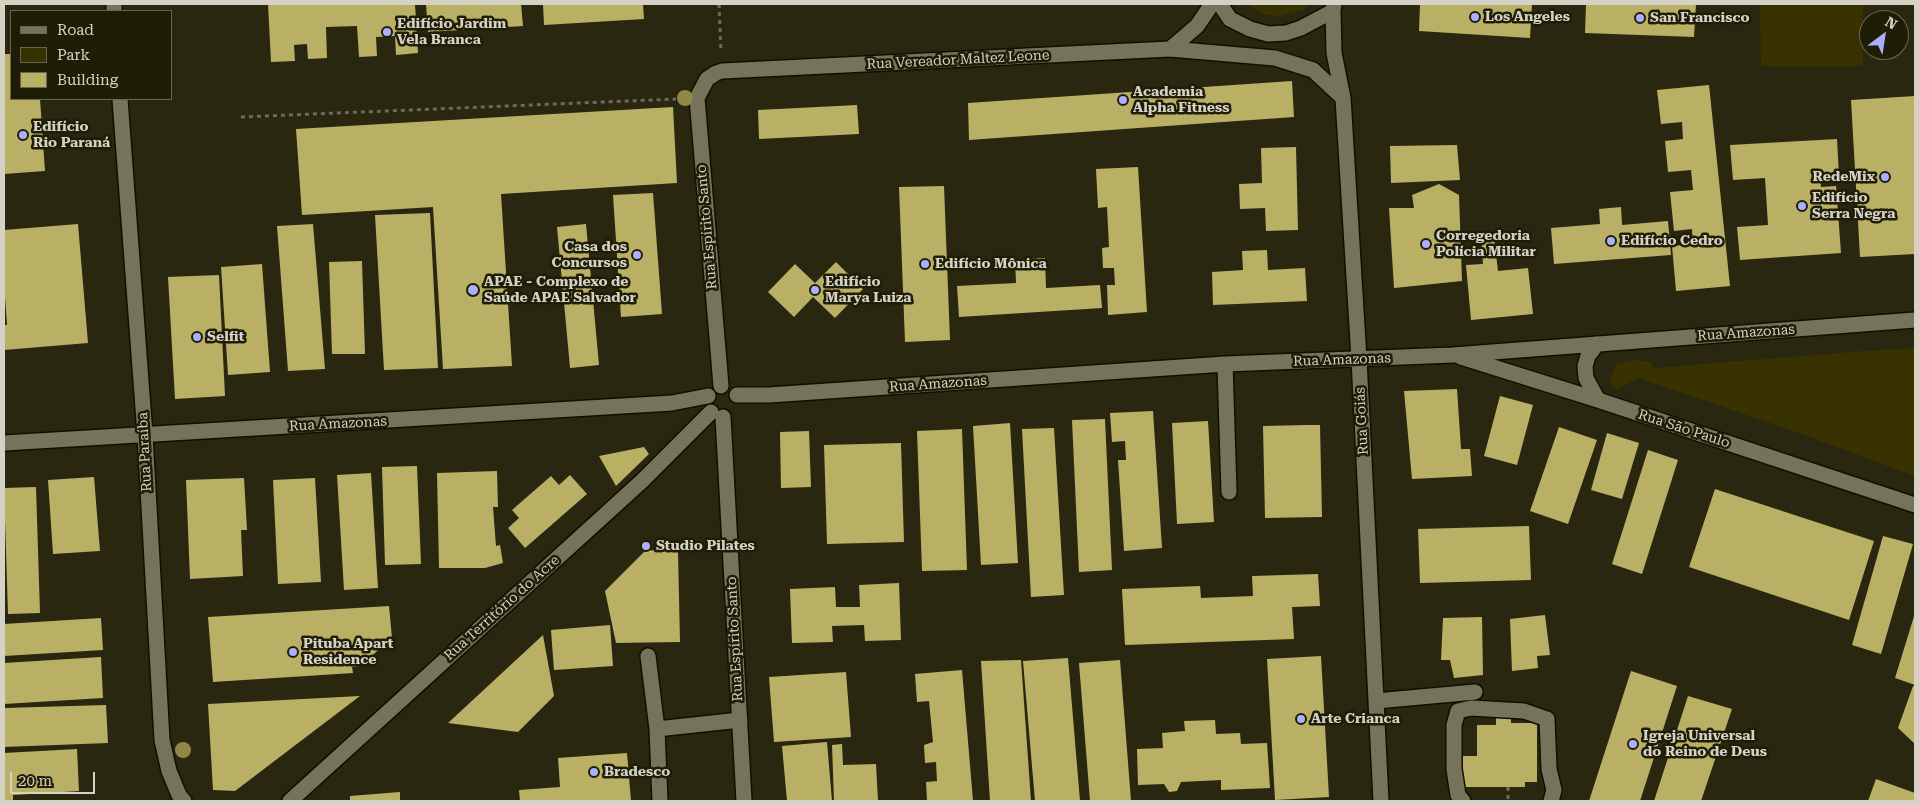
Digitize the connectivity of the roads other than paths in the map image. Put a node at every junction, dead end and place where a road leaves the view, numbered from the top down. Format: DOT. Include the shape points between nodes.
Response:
graph roads {
  1 [pos="1212,4"];
  2 [pos="1220,4"];
  3 [pos="1333,8"];
  4 [pos="1170,49"];
  5 [pos="697,98"];
  6 [pos="1343,98"];
  7 [pos="120,100"];
  8 [pos="1915,320"];
  9 [pos="1597,344"];
  10 [pos="1453,355"];
  11 [pos="1359,359"];
  12 [pos="1225,364"];
  13 [pos="721,386"];
  14 [pos="737,399"];
  15 [pos="1598,400"];
  16 [pos="712,408"];
  17 [pos="145,436"];
  18 [pos="4,443"];
  19 [pos="1229,492"];
  20 [pos="1915,505"];
  21 [pos="648,656"];
  22 [pos="1476,692"];
  23 [pos="1376,701"];
  24 [pos="740,720"];
  25 [pos="657,729"];
  26 [pos="184,801"];
  27 [pos="290,801"];
  28 [pos="660,801"];
  29 [pos="744,801"];
  30 [pos="1381,801"];
  31 [pos="1463,801"];
  32 [pos="1551,801"];
  1 -- 4 [label="street" via="1196,26"];
  2 -- 3 [label="street" via="1230,19 1268,34 1301,28"];
  3 -- 6 [label="street, Rua Goiás" via="1334,53"];
  4 -- 5 [label="street, Rua Vereador Maltez Leone" via="722,71 708,79"];
  4 -- 6 [label="street, Rua Vereador Maltez Leone" via="1275,58 1313,70"];
  5 -- 13 [label="street, Rua Espírito Santo"];
  6 -- 11 [label="street, Rua Goiás"];
  7 -- 17 [label="street, Rua Paraíba"];
  8 -- 9 [label="street, Rua Amazonas"];
  9 -- 10 [label="street, Rua Amazonas"];
  9 -- 15 [label="street" via="1585,366 1586,378"];
  10 -- 11 [label="street, Rua Amazonas"];
  10 -- 15 [label="street, Rua São Paulo"];
  11 -- 12 [label="street, Rua Amazonas"];
  11 -- 23 [label="street, Rua Goiás"];
  12 -- 14 [label="street, Rua Amazonas"];
  12 -- 19 [label="street"];
  13 -- 14 [label="street" via="730,388"];
  13 -- 16 [label="street" via="713,389"];
  14 -- 16 [label="street" via="736,410 730,415"];
  15 -- 20 [label="street, Rua São Paulo"];
  16 -- 17 [label="street, Rua Amazonas" via="672,403"];
  16 -- 24 [label="street, Rua Espírito Santo"];
  16 -- 27 [label="street, Rua Território do Acre" via="642,481"];
  17 -- 18 [label="street, Rua Amazonas"];
  17 -- 26 [label="street, Rua Paraíba" via="162,740 169,771"];
  21 -- 25 [label="street"];
  22 -- 23 [label="street"];
  23 -- 30 [label="street, Rua Goiás"];
  24 -- 25 [label="street"];
  24 -- 29 [label="street, Rua Espírito Santo"];
  25 -- 28 [label="street"];
  31 -- 32 [label="street" via="1458,795 1454,769 1454,724 1458,711 1471,708 1524,711 1547,719 1549,769 1554,790"];
}
